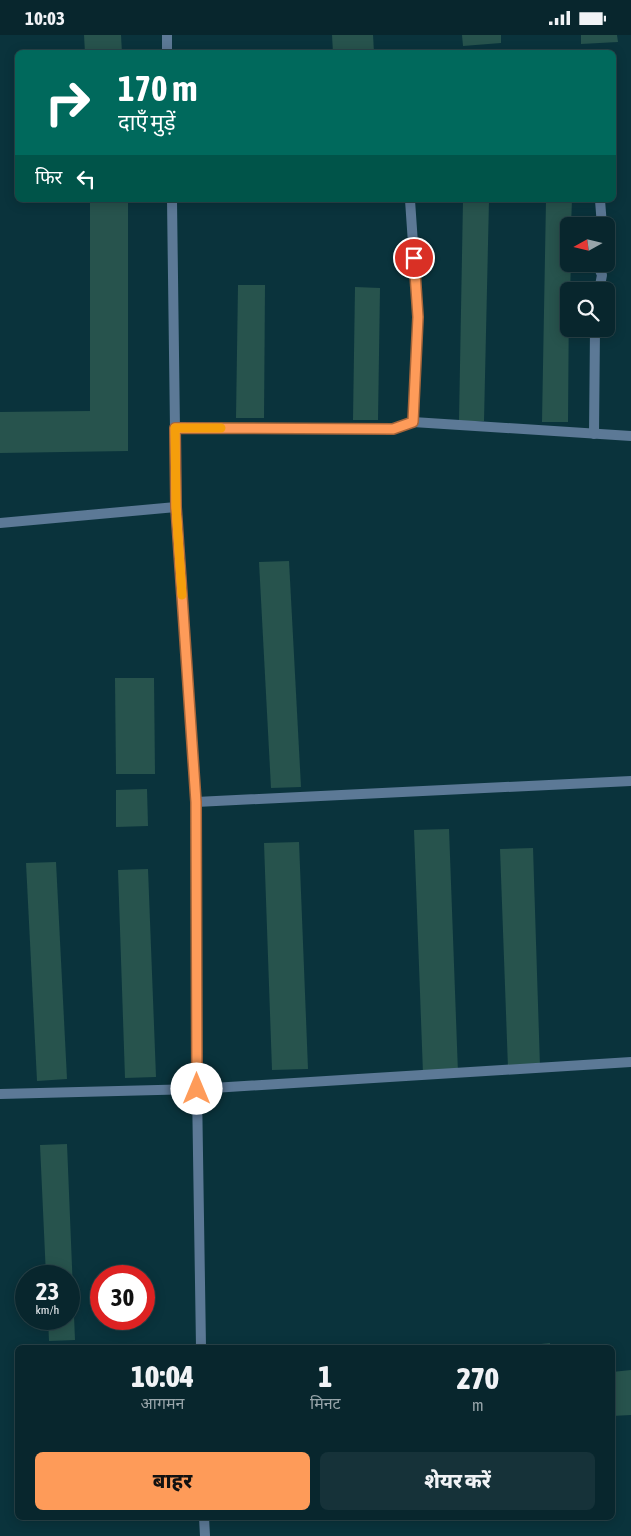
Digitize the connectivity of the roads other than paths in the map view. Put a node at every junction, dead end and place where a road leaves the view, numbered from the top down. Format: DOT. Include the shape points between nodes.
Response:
graph roads {
  1 [pos="166,35"];
  2 [pos="167,50"];
  3 [pos="172,202"];
  4 [pos="410,202"];
  5 [pos="600,202"];
  6 [pos="601,217"];
  7 [pos="595,337"];
  8 [pos="413,422"];
  9 [pos="175,428"];
  10 [pos="594,434"];
  11 [pos="631,436"];
  12 [pos="176,507"];
  13 [pos="0,523"];
  14 [pos="631,781"];
  15 [pos="196,802"];
  16 [pos="631,1062"];
  17 [pos="197,1089"];
  18 [pos="0,1093"];
  19 [pos="202,1345"];
  20 [pos="204,1520"];
  21 [pos="205,1536"];
  1 -- 2 [label="street"];
  3 -- 9 [label="street"];
  4 -- 8 [label="street" via="418,317"];
  5 -- 6 [label="street"];
  7 -- 10 [label="street"];
  8 -- 9 [label="street" via="393,429"];
  8 -- 10 [label="street"];
  9 -- 12 [label="street"];
  10 -- 11 [label="street"];
  12 -- 13 [label="street"];
  12 -- 15 [label="street"];
  14 -- 15 [label="street"];
  15 -- 17 [label="street"];
  16 -- 17 [label="street"];
  17 -- 18 [label="street"];
  17 -- 19 [label="street"];
  20 -- 21 [label="street"];
}
